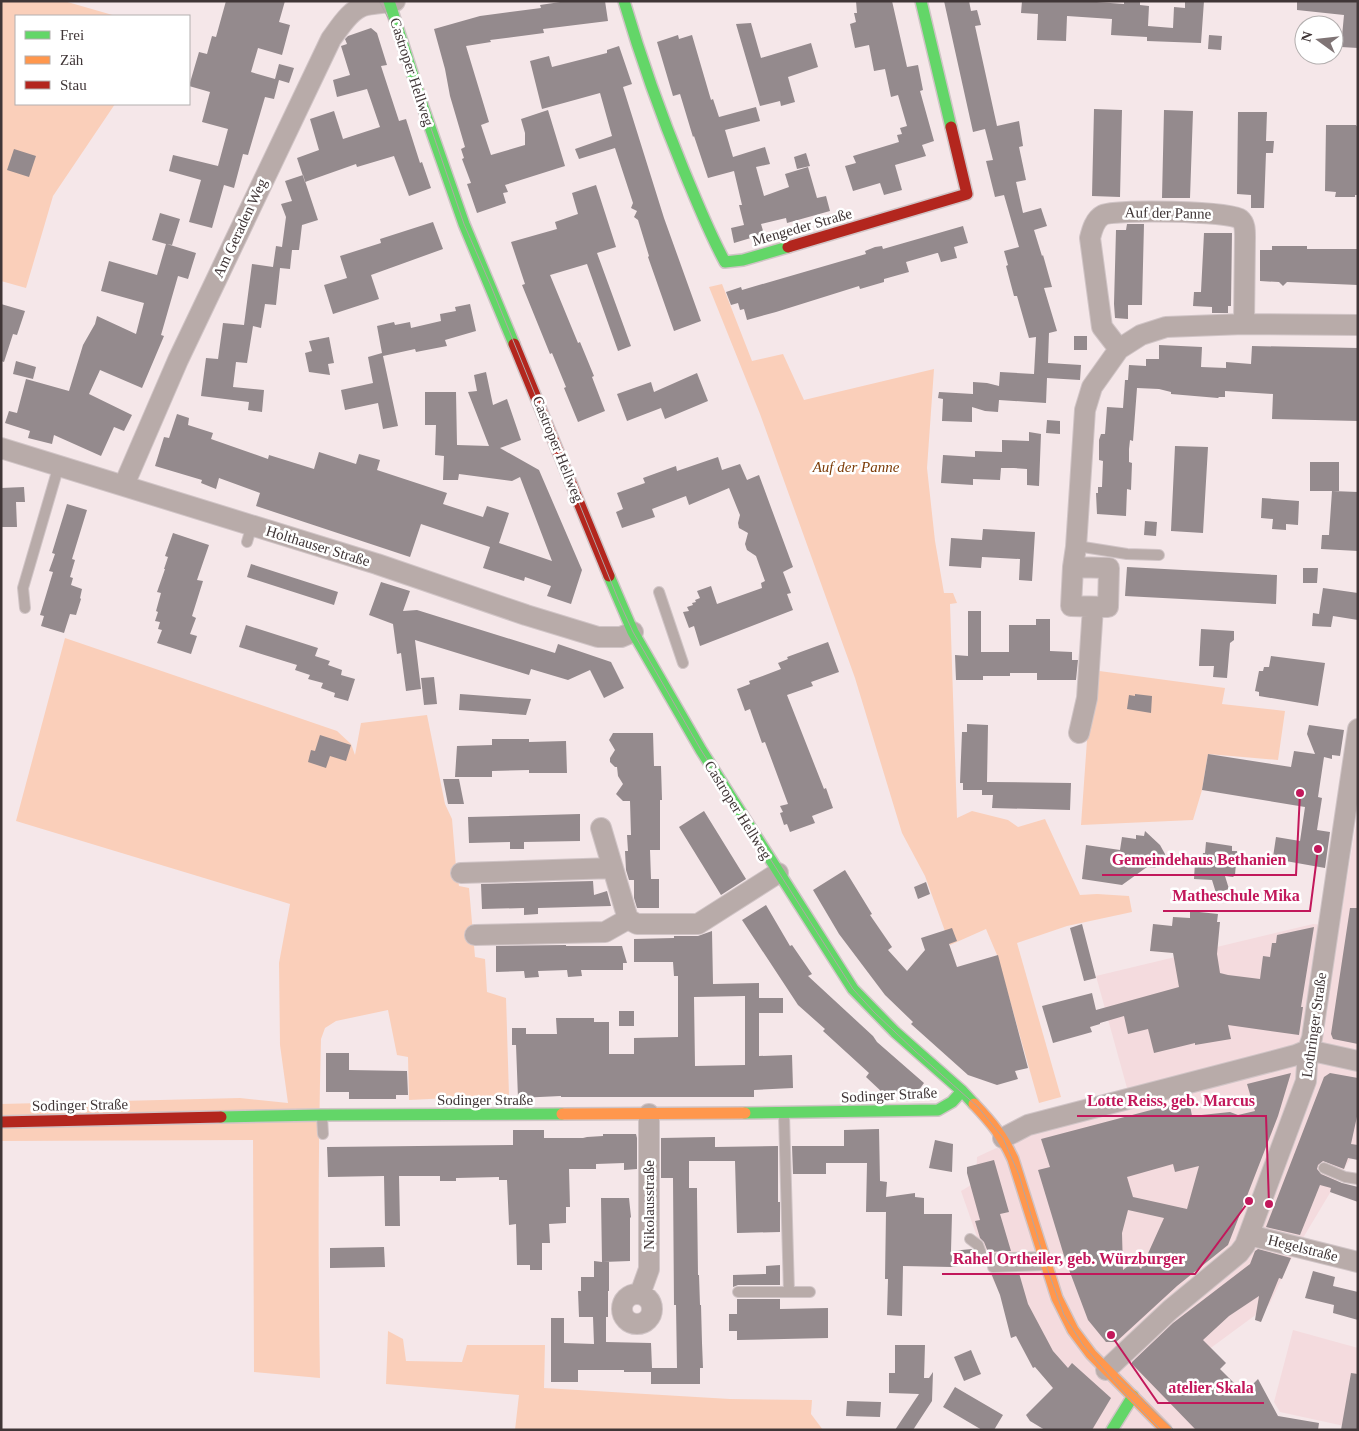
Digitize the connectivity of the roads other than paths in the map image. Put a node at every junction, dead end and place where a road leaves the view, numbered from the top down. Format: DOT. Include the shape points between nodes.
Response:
graph roads {
  1 [pos="624,1"];
  2 [pos="922,1"];
  3 [pos="391,2"];
  4 [pos="1244,324"];
  5 [pos="1358,325"];
  6 [pos="1119,349"];
  7 [pos="1,448"];
  8 [pos="59,465"];
  9 [pos="124,485"];
  10 [pos="1076,546"];
  11 [pos="1159,555"];
  12 [pos="1073,568"];
  13 [pos="659,592"];
  14 [pos="1092,607"];
  15 [pos="25,608"];
  16 [pos="633,632"];
  17 [pos="683,664"];
  18 [pos="1358,729"];
  19 [pos="1079,732"];
  20 [pos="1353,797"];
  21 [pos="601,828"];
  22 [pos="613,868"];
  23 [pos="461,873"];
  24 [pos="778,873"];
  25 [pos="628,919"];
  26 [pos="475,936"];
  27 [pos="1308,1050"];
  28 [pos="1358,1061"];
  29 [pos="962,1091"];
  30 [pos="784,1113"];
  31 [pos="649,1114"];
  32 [pos="322,1115"];
  33 [pos="1,1122"];
  34 [pos="323,1134"];
  35 [pos="1003,1138"];
  36 [pos="1324,1168"];
  37 [pos="1358,1179"];
  38 [pos="1249,1235"];
  39 [pos="970,1239"];
  40 [pos="1045,1261"];
  41 [pos="1358,1262"];
  42 [pos="993,1266"];
  43 [pos="738,1292"];
  44 [pos="789,1292"];
  45 [pos="810,1292"];
  46 [pos="640,1294"];
  47 [pos="1106,1370"];
  48 [pos="1133,1396"];
  49 [pos="1112,1430"];
  50 [pos="1166,1430"];
  1 -- 2 [label="street, Mengeder Straße" via="663,120 712,240 725,262 743,260 967,194"];
  3 -- 9 [label="street, Am Geraden Weg" via="357,9 331,40 178,360"];
  3 -- 16 [label="street, Castroper Hellweg" via="464,224"];
  4 -- 5 [label="street"];
  4 -- 6 [label="street" via="1166,326 1141,335"];
  4 -- 6 [label="street, Auf der Panne" via="1245,237 1241,219 1227,214 1171,212 1102,215 1094,224 1090,238 1102,327"];
  6 -- 10 [label="street" via="1092,387 1085,410"];
  7 -- 8 [label="street, Holthauser Straße"];
  8 -- 9 [label="street, Holthauser Straße"];
  8 -- 15 [label="lane" via="23,588"];
  9 -- 16 [label="street, Holthauser Straße" via="250,534 377,564 598,638 621,638"];
  10 -- 11 [label="lane"];
  10 -- 12 [label="street"];
  12 -- 14 [label="street" via="1071,606"];
  12 -- 14 [label="street" via="1110,568 1108,607"];
  13 -- 17 [label="lane"];
  14 -- 19 [label="street" via="1087,698"];
  16 -- 24 [label="street, Castroper Hellweg" via="679,714"];
  18 -- 20 [label="street, Lothringer Straße"];
  20 -- 27 [label="street, Lothringer Straße"];
  21 -- 22 [label="street"];
  22 -- 23 [label="street"];
  22 -- 25 [label="street"];
  24 -- 25 [label="street, Castroper Hellweg" via="698,924 637,924"];
  24 -- 29 [label="street, Castroper Hellweg" via="853,989 915,1051"];
  25 -- 26 [label="street" via="605,932"];
  27 -- 28 [label="street"];
  27 -- 35 [label="street" via="1036,1122"];
  27 -- 38 [label="street, Lothringer Straße" via="1306,1081"];
  29 -- 30 [label="street, Sodinger Straße" via="938,1110"];
  29 -- 35 [label="street, Castroper Hellweg"];
  30 -- 31 [label="street, Sodinger Straße"];
  30 -- 44 [label="lane"];
  31 -- 32 [label="street, Sodinger Straße"];
  31 -- 46 [label="street, Nikolausstraße" via="649,1269"];
  32 -- 33 [label="street, Sodinger Straße"];
  32 -- 34 [label="lane"];
  35 -- 40 [label="street, Castroper Hellweg" via="1019,1176"];
  36 -- 37 [label="lane"];
  38 -- 41 [label="street, Hegelstraße"];
  38 -- 47 [label="street, Lothringer Straße" via="1239,1253 1170,1310"];
  39 -- 40 [label="lane" via="978,1245 980,1259"];
  40 -- 42 [label="lane"];
  40 -- 47 [label="street, Castroper Hellweg" via="1072,1330"];
  43 -- 44 [label="lane"];
  44 -- 45 [label="lane"];
  47 -- 48 [label="street, Castroper Hellweg"];
  48 -- 49 [label="street"];
  48 -- 50 [label="street, Castroper Hellweg"];
}
